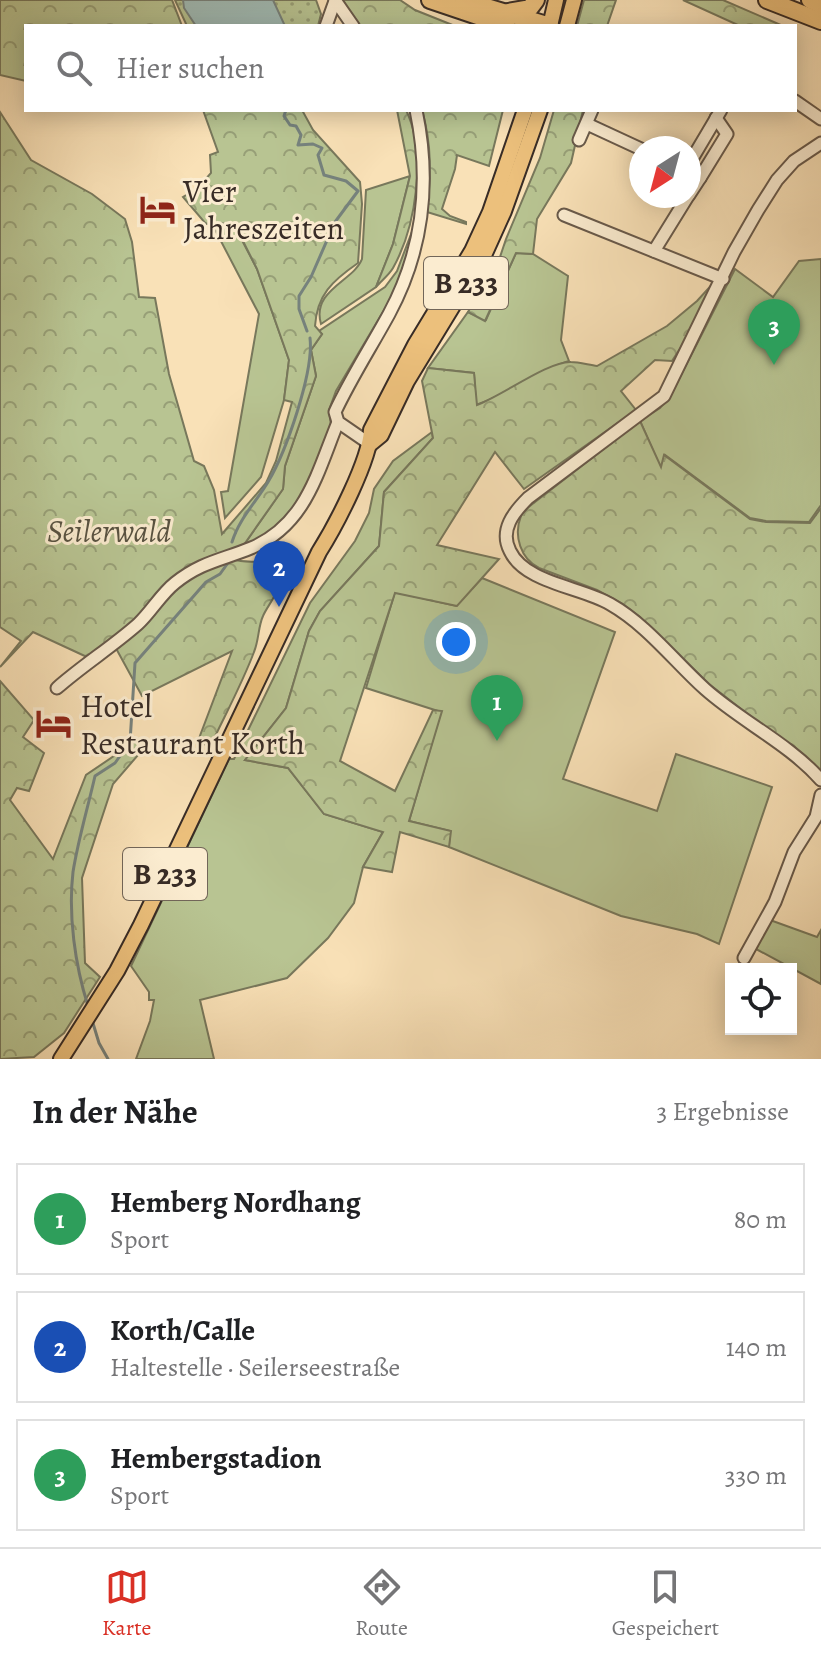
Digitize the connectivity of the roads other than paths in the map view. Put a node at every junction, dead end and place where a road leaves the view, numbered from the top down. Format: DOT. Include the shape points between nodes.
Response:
graph roads {
  1 [pos="335,0"];
  2 [pos="430,0"];
  3 [pos="463,0"];
  4 [pos="536,0"];
  5 [pos="556,0"];
  6 [pos="574,0"];
  7 [pos="767,0"];
  8 [pos="810,0"];
  9 [pos="821,5"];
  10 [pos="821,21"];
  11 [pos="502,22"];
  12 [pos="327,24"];
  13 [pos="352,24"];
  14 [pos="526,24"];
  15 [pos="550,24"];
  16 [pos="568,24"];
  17 [pos="797,102"];
  18 [pos="416,112"];
  19 [pos="524,112"];
  20 [pos="539,112"];
  21 [pos="591,112"];
  22 [pos="719,114"];
  23 [pos="821,119"];
  24 [pos="587,124"];
  25 [pos="579,140"];
  26 [pos="629,143"];
  27 [pos="821,143"];
  28 [pos="701,144"];
  29 [pos="701,166"];
  30 [pos="681,208"];
  31 [pos="564,215"];
  32 [pos="654,251"];
  33 [pos="723,279"];
  34 [pos="338,422"];
  35 [pos="370,444"];
  36 [pos="57,688"];
  37 [pos="821,780"];
  38 [pos="821,795"];
  39 [pos="744,958"];
  40 [pos="65,1054"];
  41 [pos="49,1059"];
  1 -- 12 [label="street"];
  1 -- 13 [label="street"];
  2 -- 11 [label="highway"];
  3 -- 11 [label="highway"];
  4 -- 11 [label="highway"];
  5 -- 15 [label="main road"];
  6 -- 16 [label="main road"];
  7 -- 10 [label="highway"];
  8 -- 9 [label="highway"];
  11 -- 14 [label="highway"];
  17 -- 23 [label="street"];
  18 -- 34 [label="street" via="424,150 422,211 413,259 335,412"];
  19 -- 35 [label="main road, B 233" via="472,251 415,345 371,430"];
  20 -- 35 [label="main road, B 233" via="485,253 407,381 381,435"];
  21 -- 24 [label="street"];
  22 -- 28 [label="street"];
  22 -- 29 [label="street" via="727,134"];
  24 -- 25 [label="street"];
  24 -- 26 [label="street"];
  27 -- 33 [label="street" via="777,180"];
  30 -- 32 [label="street"];
  31 -- 32 [label="street"];
  32 -- 33 [label="street"];
  33 -- 37 [label="street" via="664,396 528,498 513,512 506,541 526,570 598,598 630,617 706,690"];
  34 -- 35 [label="street"];
  34 -- 36 [label="street" via="308,494 275,538 206,562 173,584 142,620"];
  35 -- 40 [label="main road, B 233" via="141,925"];
  38 -- 39 [label="street" via="816,817"];
  40 -- 41 [label="main road"];
}
